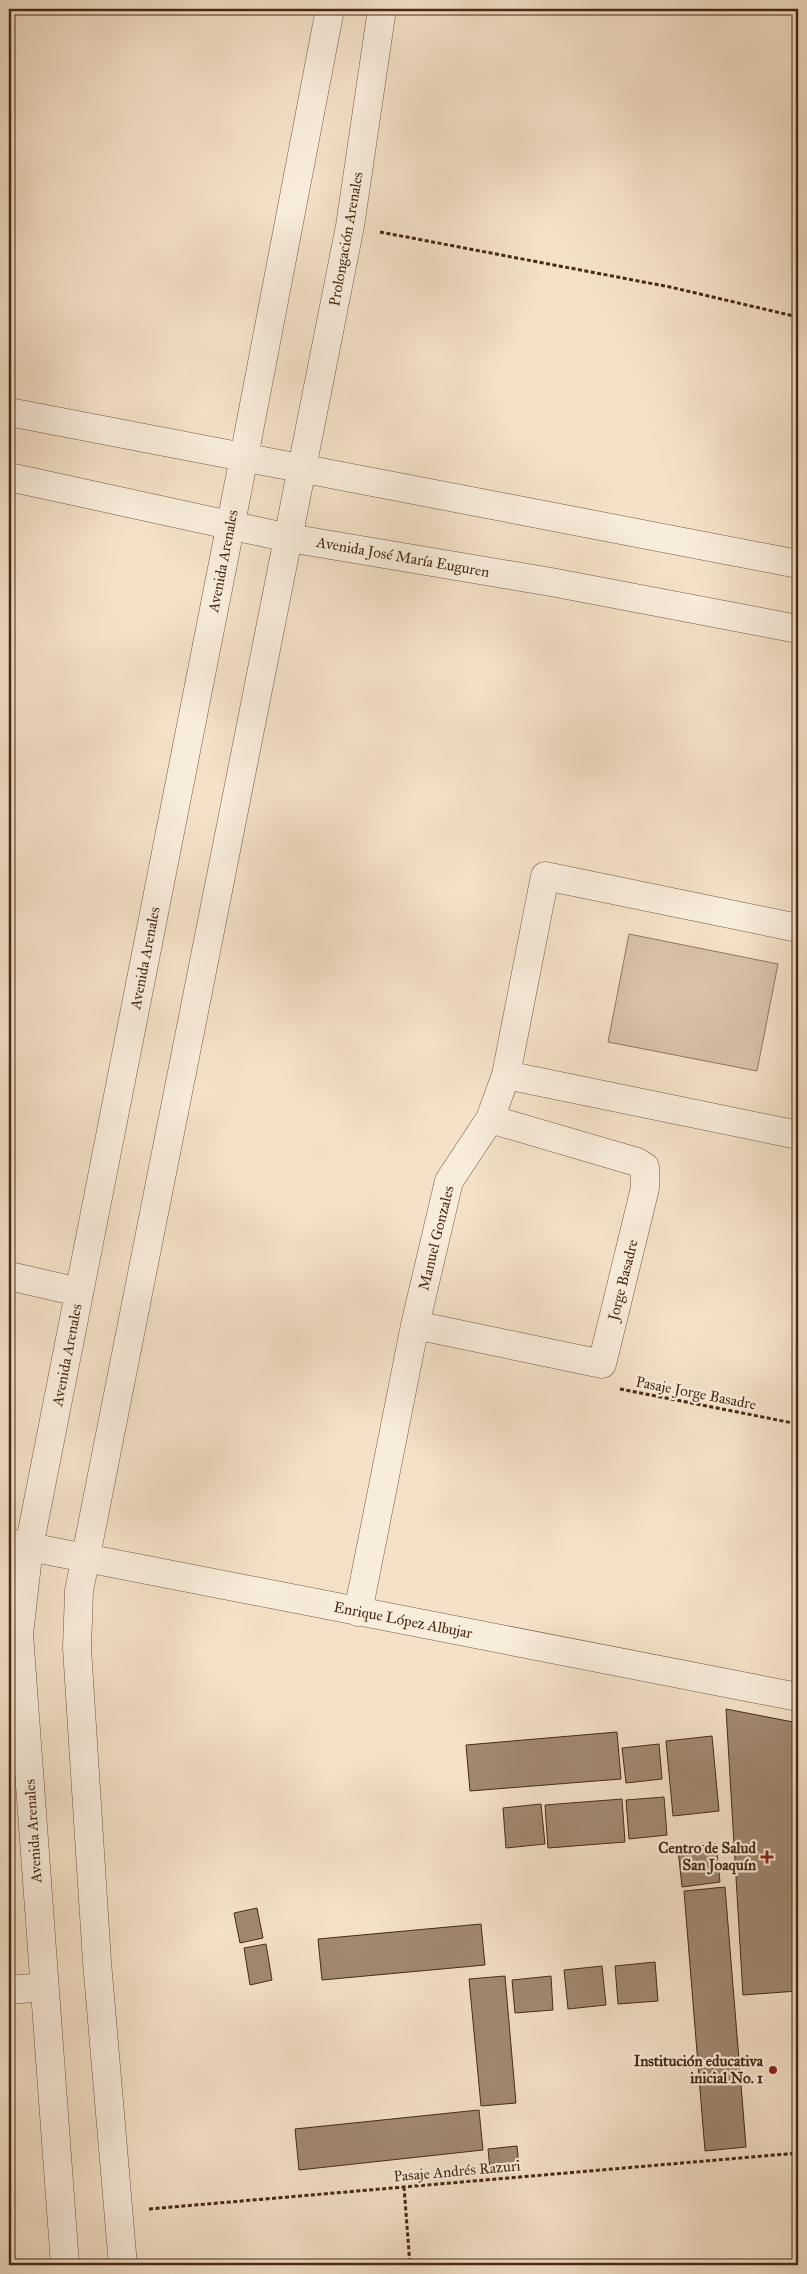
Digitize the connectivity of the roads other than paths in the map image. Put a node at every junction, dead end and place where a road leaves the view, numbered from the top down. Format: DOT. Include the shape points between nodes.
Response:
graph roads {
  1 [pos="330,9"];
  2 [pos="382,9"];
  3 [pos="9,412"];
  4 [pos="244,457"];
  5 [pos="303,469"];
  6 [pos="9,477"];
  7 [pos="230,526"];
  8 [pos="289,538"];
  9 [pos="798,564"];
  10 [pos="798,629"];
  11 [pos="798,928"];
  12 [pos="506,1075"];
  13 [pos="490,1119"];
  14 [pos="798,1135"];
  15 [pos="9,1276"];
  16 [pos="80,1292"];
  17 [pos="415,1325"];
  18 [pos="19,1545"];
  19 [pos="87,1557"];
  20 [pos="358,1612"];
  21 [pos="798,1697"];
  22 [pos="44,1987"];
  23 [pos="9,1990"];
  24 [pos="65,2265"];
  25 [pos="123,2265"];
  1 -- 4 [label="street"];
  2 -- 5 [label="street, Prolongación Arenales" via="350,226"];
  3 -- 4 [label="street"];
  4 -- 5 [label="street"];
  4 -- 7 [label="street, Avenida Arenales"];
  5 -- 8 [label="street"];
  5 -- 9 [label="street"];
  6 -- 7 [label="street, Avenida José María Euguren"];
  7 -- 8 [label="street, Avenida José María Euguren"];
  7 -- 16 [label="street, Avenida Arenales"];
  8 -- 10 [label="street, Avenida José María Euguren" via="551,582"];
  8 -- 19 [label="street"];
  11 -- 12 [label="street, Manuel Gonzales" via="545,876"];
  12 -- 13 [label="street, Manuel Gonzales"];
  12 -- 14 [label="street"];
  13 -- 17 [label="street, Manuel Gonzales" via="449,1181"];
  13 -- 17 [label="street, Jorge Basadre" via="638,1162 645,1167 645,1188 602,1364"];
  15 -- 16 [label="street"];
  16 -- 18 [label="street, Avenida Arenales"];
  17 -- 20 [label="street, Manuel Gonzales"];
  18 -- 19 [label="street, Enrique López Albujar"];
  18 -- 22 [label="street, Avenida Arenales" via="20,1634"];
  19 -- 20 [label="street, Enrique López Albujar"];
  19 -- 25 [label="street" via="79,1591 77,1648 97,1962"];
  20 -- 21 [label="street, Enrique López Albujar"];
  22 -- 23 [label="street"];
  22 -- 24 [label="street, Avenida Arenales"];
}
